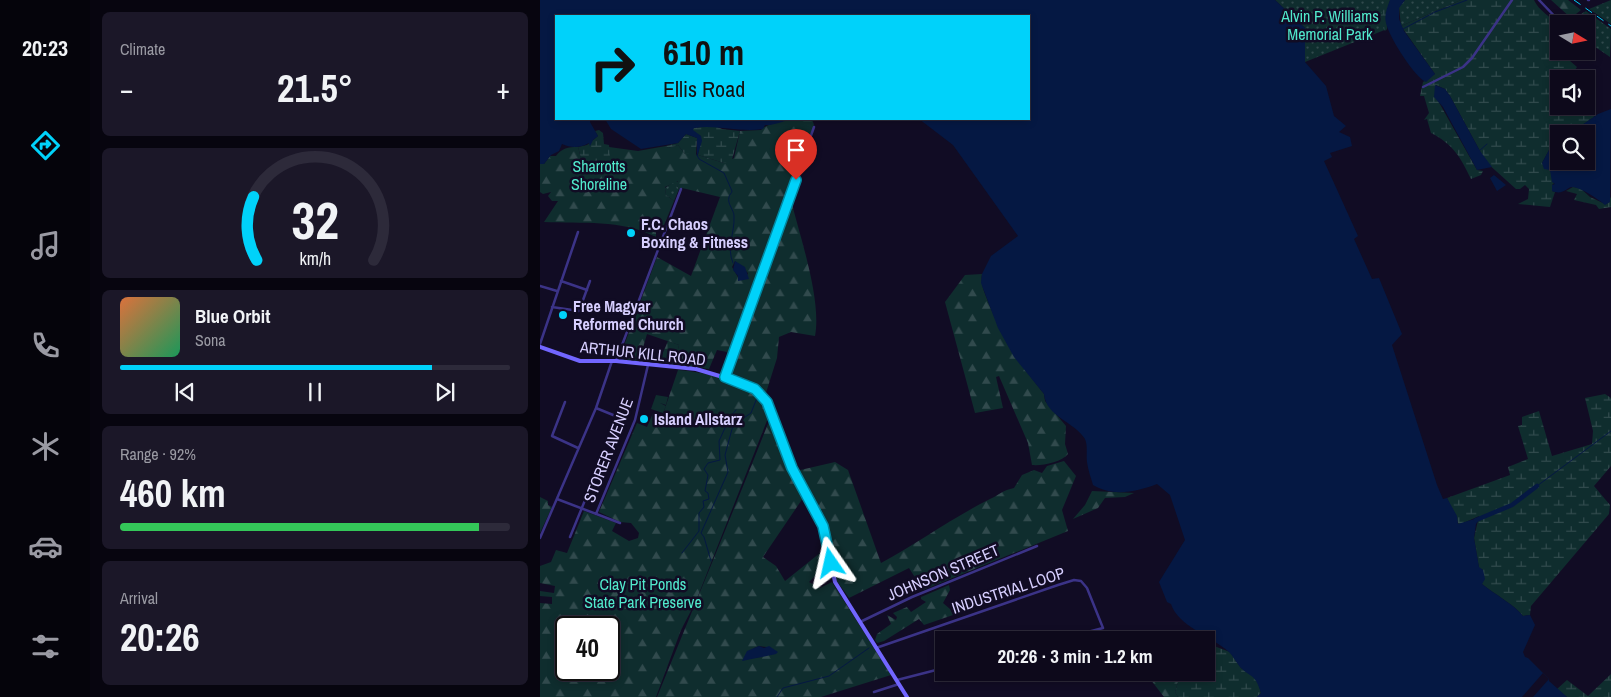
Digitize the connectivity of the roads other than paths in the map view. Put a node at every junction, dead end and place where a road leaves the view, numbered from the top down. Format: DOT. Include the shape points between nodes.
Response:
graph roads {
  1 [pos="1512,0"];
  2 [pos="1539,0"];
  3 [pos="1553,15"];
  4 [pos="1423,87"];
  5 [pos="814,127"];
  6 [pos="681,189"];
  7 [pos="578,232"];
  8 [pos="561,281"];
  9 [pos="590,281"];
  10 [pos="540,286"];
  11 [pos="587,290"];
  12 [pos="557,292"];
  13 [pos="552,307"];
  14 [pos="540,346"];
  15 [pos="614,361"];
  16 [pos="648,364"];
  17 [pos="725,377"];
  18 [pos="565,402"];
  19 [pos="596,408"];
  20 [pos="612,432"];
  21 [pos="578,448"];
  22 [pos="590,488"];
  23 [pos="557,498"];
  24 [pos="582,508"];
  25 [pos="596,514"];
  26 [pos="620,523"];
  27 [pos="570,537"];
  28 [pos="540,538"];
  29 [pos="1037,546"];
  30 [pos="860,622"];
  31 [pos="1092,631"];
  32 [pos="876,648"];
  33 [pos="935,671"];
  34 [pos="898,682"];
  35 [pos="874,692"];
  36 [pos="907,697"];
  1 -- 4 [label="street" via="1463,68"];
  2 -- 3 [label="street"];
  5 -- 17 [label="street"];
  6 -- 15 [label="street"];
  7 -- 8 [label="street"];
  8 -- 11 [label="street"];
  8 -- 12 [label="street"];
  9 -- 11 [label="street"];
  10 -- 12 [label="street"];
  11 -- 13 [label="street" via="578,310"];
  12 -- 13 [label="street"];
  13 -- 14 [label="street"];
  14 -- 15 [label="street, ARTHUR KILL ROAD" via="577,360"];
  15 -- 16 [label="street, ARTHUR KILL ROAD"];
  15 -- 19 [label="street"];
  16 -- 17 [label="street, ARTHUR KILL ROAD" via="696,369"];
  16 -- 25 [label="street, STORER AVENUE" via="635,420"];
  17 -- 30 [label="street, ARTHUR KILL ROAD" via="755,389 767,402 792,468 823,526 835,582"];
  18 -- 21 [label="street" via="552,436"];
  19 -- 20 [label="street" via="618,417"];
  19 -- 21 [label="street"];
  21 -- 23 [label="street"];
  22 -- 24 [label="street"];
  23 -- 24 [label="street"];
  23 -- 28 [label="street"];
  24 -- 25 [label="street"];
  24 -- 27 [label="street"];
  25 -- 26 [label="street"];
  29 -- 30 [label="street, JOHNSON STREET"];
  30 -- 32 [label="street, ARTHUR KILL ROAD"];
  31 -- 32 [label="street, INDUSTRIAL LOOP" via="1103,628 1087,588 1082,581 1074,580"];
  32 -- 34 [label="street, ARTHUR KILL ROAD"];
  33 -- 34 [label="street"];
  34 -- 35 [label="street"];
  34 -- 36 [label="street, ARTHUR KILL ROAD"];
}
